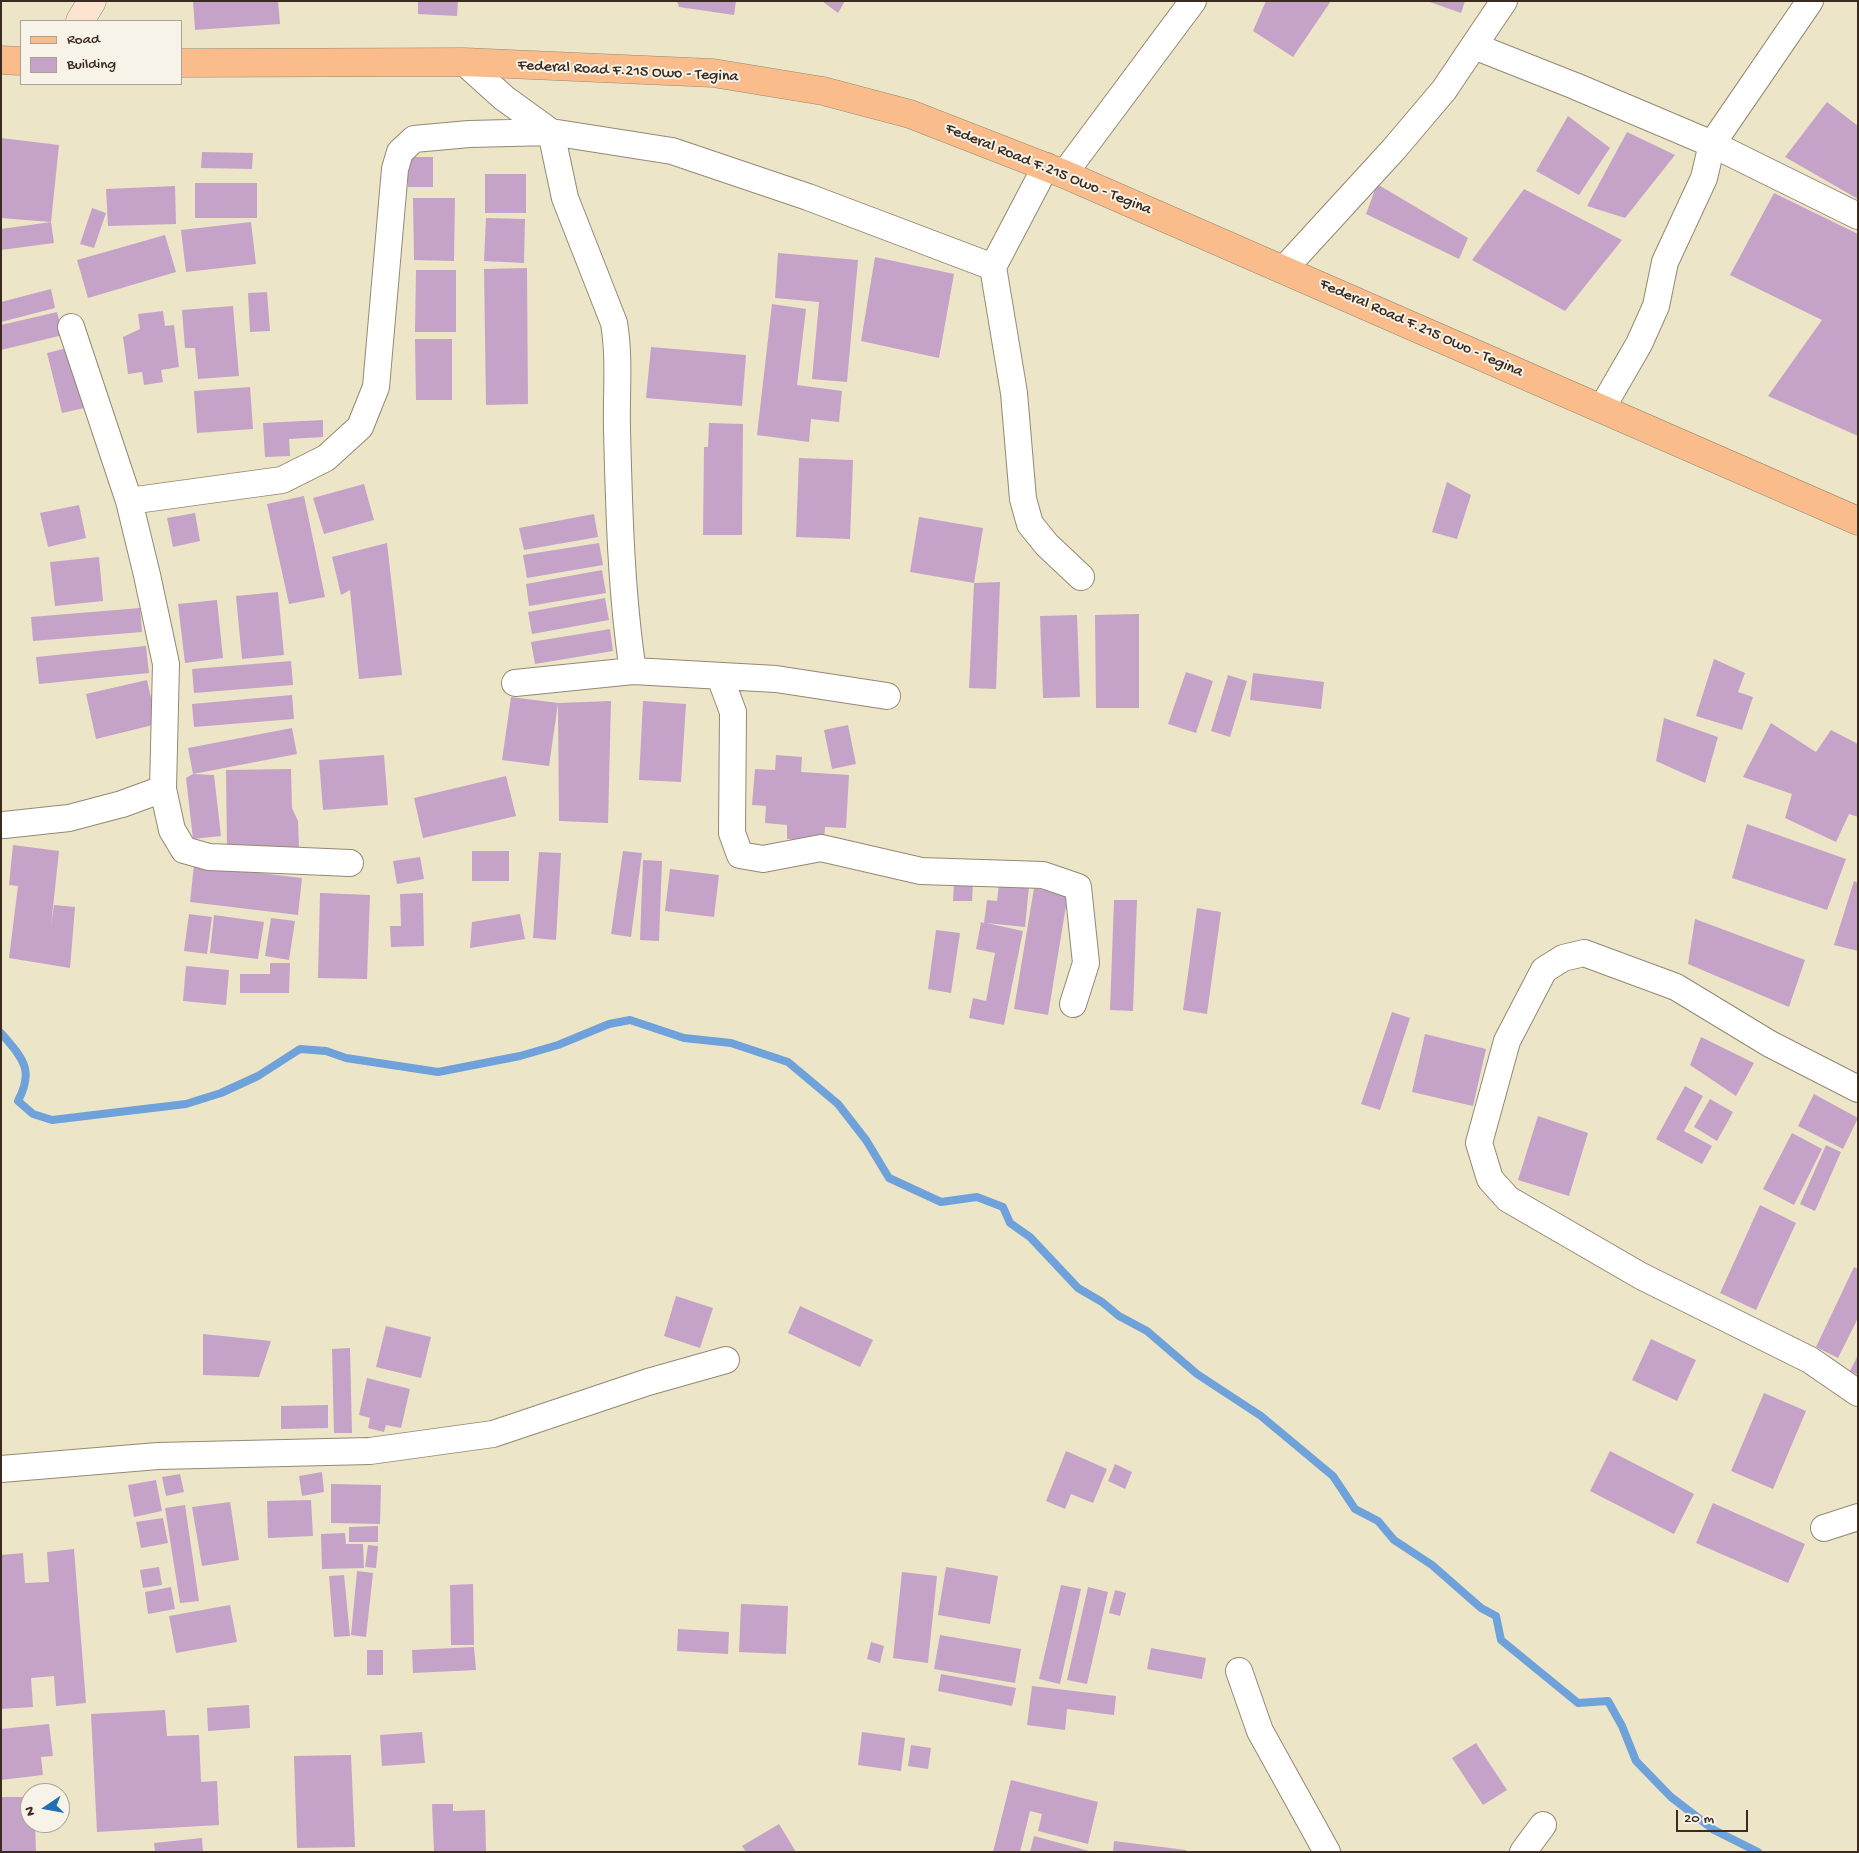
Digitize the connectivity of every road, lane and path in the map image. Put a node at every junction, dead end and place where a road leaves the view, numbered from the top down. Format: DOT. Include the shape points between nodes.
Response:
graph roads {
  1 [pos="92,1"];
  2 [pos="1194,1"];
  3 [pos="1504,1"];
  4 [pos="1810,1"];
  5 [pos="81,20"];
  6 [pos="1474,46"];
  7 [pos="1,60"];
  8 [pos="20,61"];
  9 [pos="464,62"];
  10 [pos="182,63"];
  11 [pos="550,132"];
  12 [pos="1712,144"];
  13 [pos="1055,170"];
  14 [pos="1858,216"];
  15 [pos="993,267"];
  16 [pos="1284,269"];
  17 [pos="71,328"];
  18 [pos="1602,408"];
  19 [pos="129,501"];
  20 [pos="1858,521"];
  21 [pos="1081,577"];
  22 [pos="633,671"];
  23 [pos="720,677"];
  24 [pos="515,683"];
  25 [pos="887,696"];
  26 [pos="163,790"];
  27 [pos="4,825"];
  28 [pos="350,864"];
  29 [pos="1072,1004"];
  30 [pos="1858,1089"];
  31 [pos="726,1360"];
  32 [pos="1858,1393"];
  33 [pos="1,1469"];
  34 [pos="1858,1517"];
  35 [pos="1824,1528"];
  36 [pos="1239,1671"];
  37 [pos="1542,1825"];
  38 [pos="1327,1852"];
  39 [pos="1523,1852"];
  1 -- 5 [label="main road"];
  2 -- 13 [label="street"];
  3 -- 6 [label="street"];
  4 -- 12 [label="street"];
  6 -- 12 [label="street"];
  6 -- 16 [label="street" via="1444,90 1394,149"];
  7 -- 8 [label="main road"];
  9 -- 10 [label="main road, Federal Road F.215 Owo - Tegina"];
  9 -- 11 [label="street" via="504,98"];
  9 -- 13 [label="main road, Federal Road F.215 Owo - Tegina" via="712,73 823,91 910,114"];
  11 -- 15 [label="street" via="672,151 808,197"];
  11 -- 19 [label="street" via="414,139 400,152 395,169 376,387 360,427 326,458 282,480"];
  11 -- 22 [label="street" via="565,198 614,323 618,345 617,430 626,629"];
  12 -- 14 [label="street"];
  12 -- 18 [label="street" via="1704,178 1665,262 1656,306 1639,344"];
  13 -- 15 [label="street"];
  13 -- 16 [label="main road, Federal Road F.215 Owo - Tegina"];
  15 -- 21 [label="street" via="1014,393 1023,499 1030,524 1047,546"];
  16 -- 18 [label="main road, Federal Road F.215 Owo - Tegina"];
  17 -- 19 [label="street"];
  18 -- 20 [label="main road, Federal Road F.215 Owo - Tegina"];
  19 -- 26 [label="street" via="166,664"];
  22 -- 23 [label="street"];
  22 -- 24 [label="street"];
  23 -- 25 [label="street" via="776,679"];
  23 -- 29 [label="street" via="733,712 732,833 740,855 763,859 821,848 921,871 1043,875 1078,888 1086,963"];
  26 -- 27 [label="street" via="69,818"];
  26 -- 28 [label="street" via="172,830 184,850 209,858"];
  30 -- 32 [label="street" via="1770,1044 1676,987 1584,953 1563,958 1544,970 1507,1041 1479,1143 1490,1179 1508,1200 1641,1276 1810,1360"];
  31 -- 33 [label="street" via="648,1382 493,1434 370,1451 158,1456"];
  34 -- 35 [label="street"];
  36 -- 38 [label="street" via="1260,1731"];
  37 -- 39 [label="street"];
}
